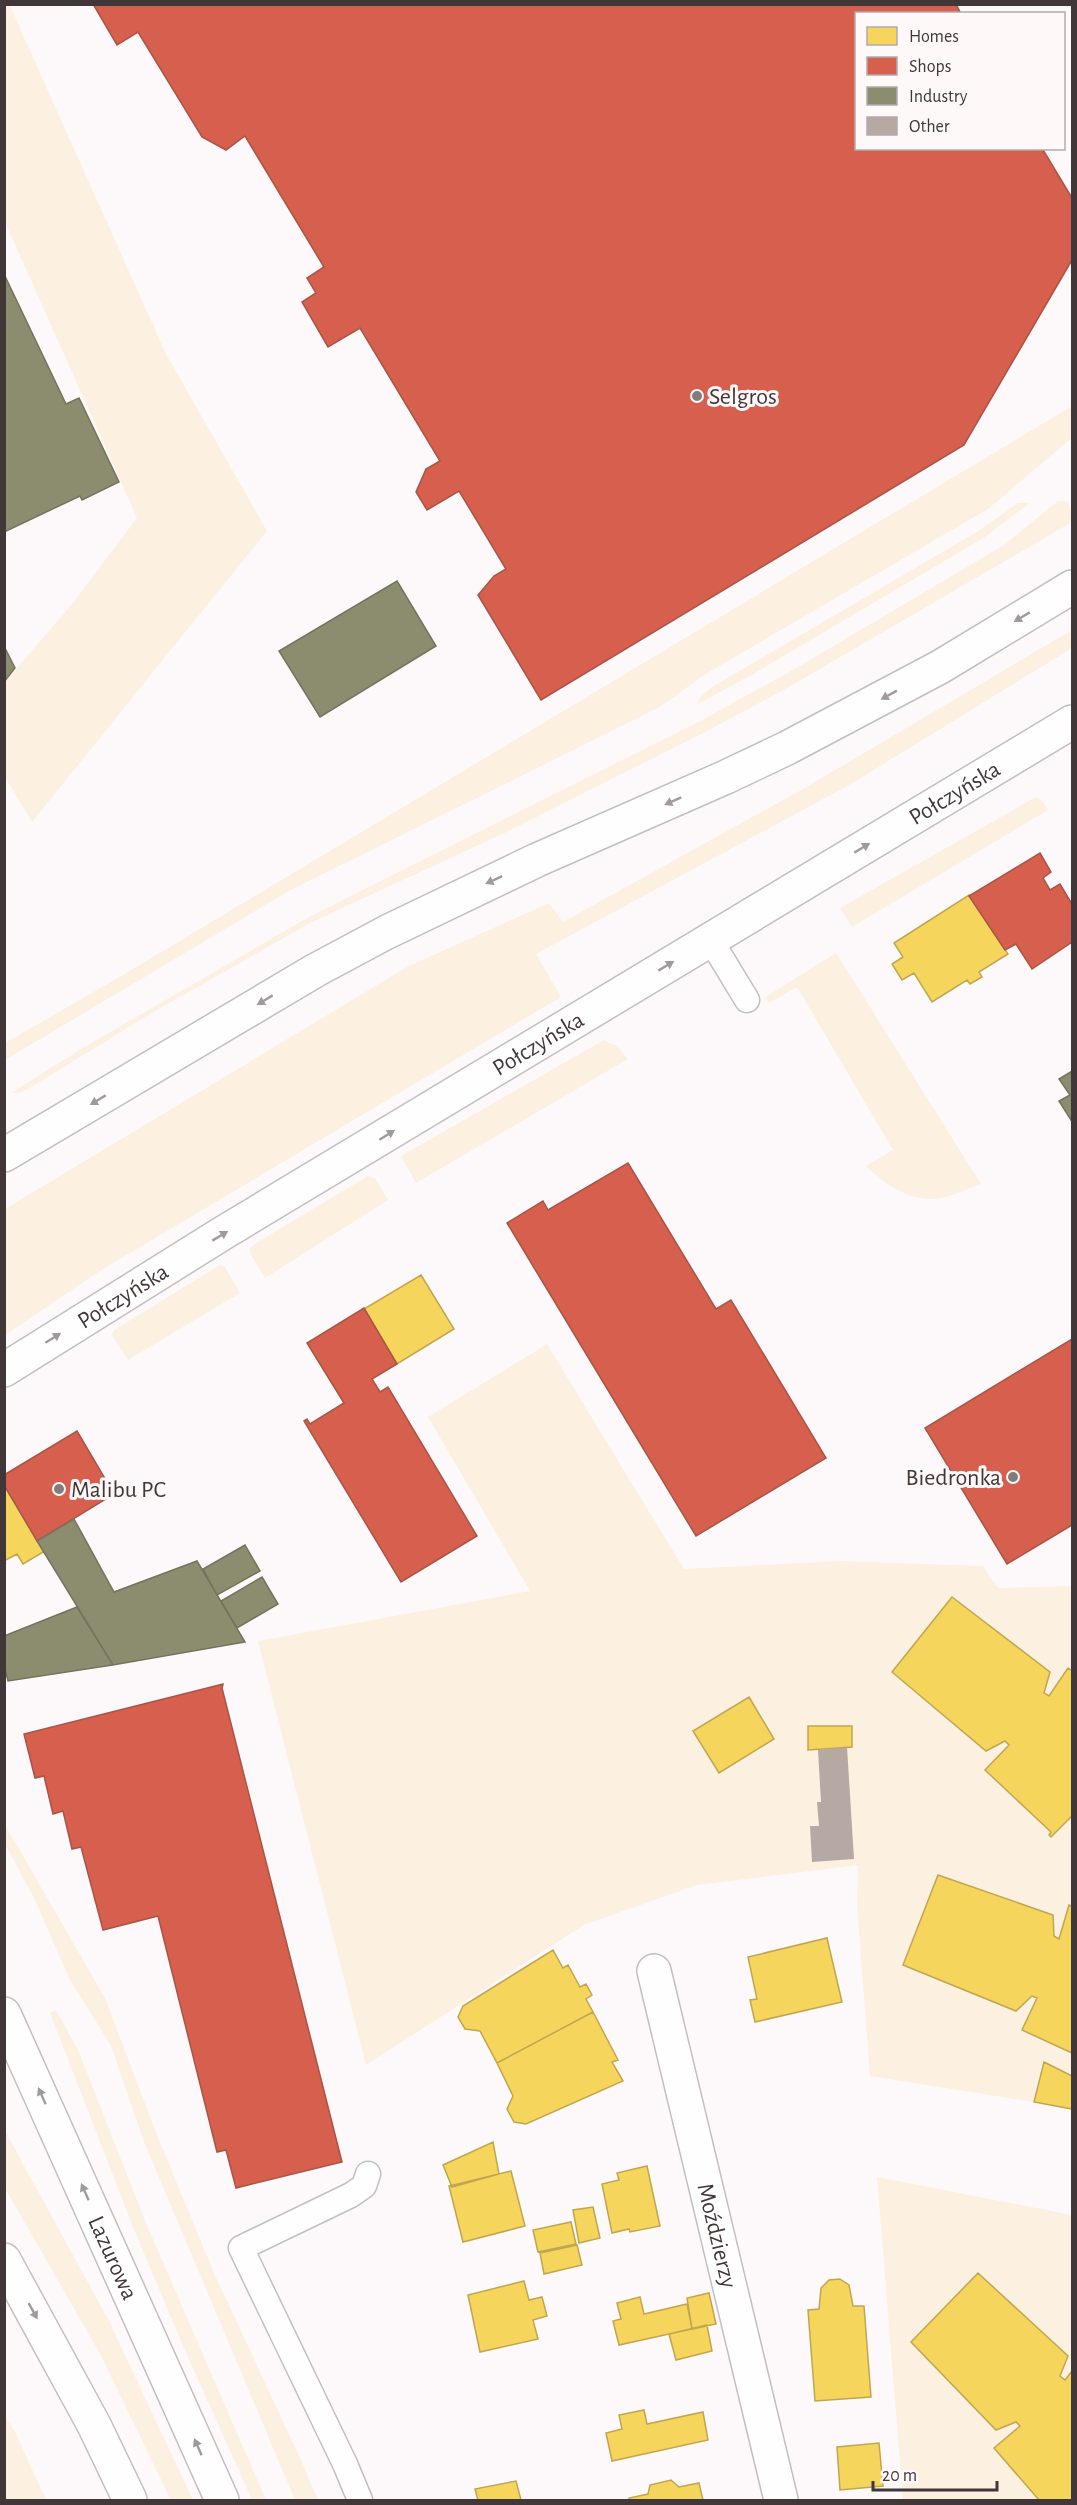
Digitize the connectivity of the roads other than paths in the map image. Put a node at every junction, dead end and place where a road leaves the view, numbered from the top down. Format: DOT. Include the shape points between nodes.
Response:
graph roads {
  1 [pos="1072,587"];
  2 [pos="1072,722"];
  3 [pos="710,939"];
  4 [pos="747,1000"];
  5 [pos="4,1155"];
  6 [pos="4,1370"];
  7 [pos="654,1971"];
  8 [pos="4,2014"];
  9 [pos="368,2174"];
  10 [pos="4,2260"];
  11 [pos="130,2500"];
  12 [pos="222,2500"];
  13 [pos="360,2500"];
  14 [pos="781,2500"];
  1 -- 5 [label="main road, one-way" via="940,666 787,748 377,937"];
  3 -- 2 [label="main road, Połczyńska, one-way"];
  3 -- 4 [label="lane"];
  6 -- 3 [label="main road, Połczyńska, one-way"];
  7 -- 14 [label="main road, Moździerzy"];
  12 -- 8 [label="main road, Lazurowa, one-way"];
  9 -- 13 [label="lane" via="364,2186 351,2195 241,2248"];
  10 -- 11 [label="main road, one-way"];
}
